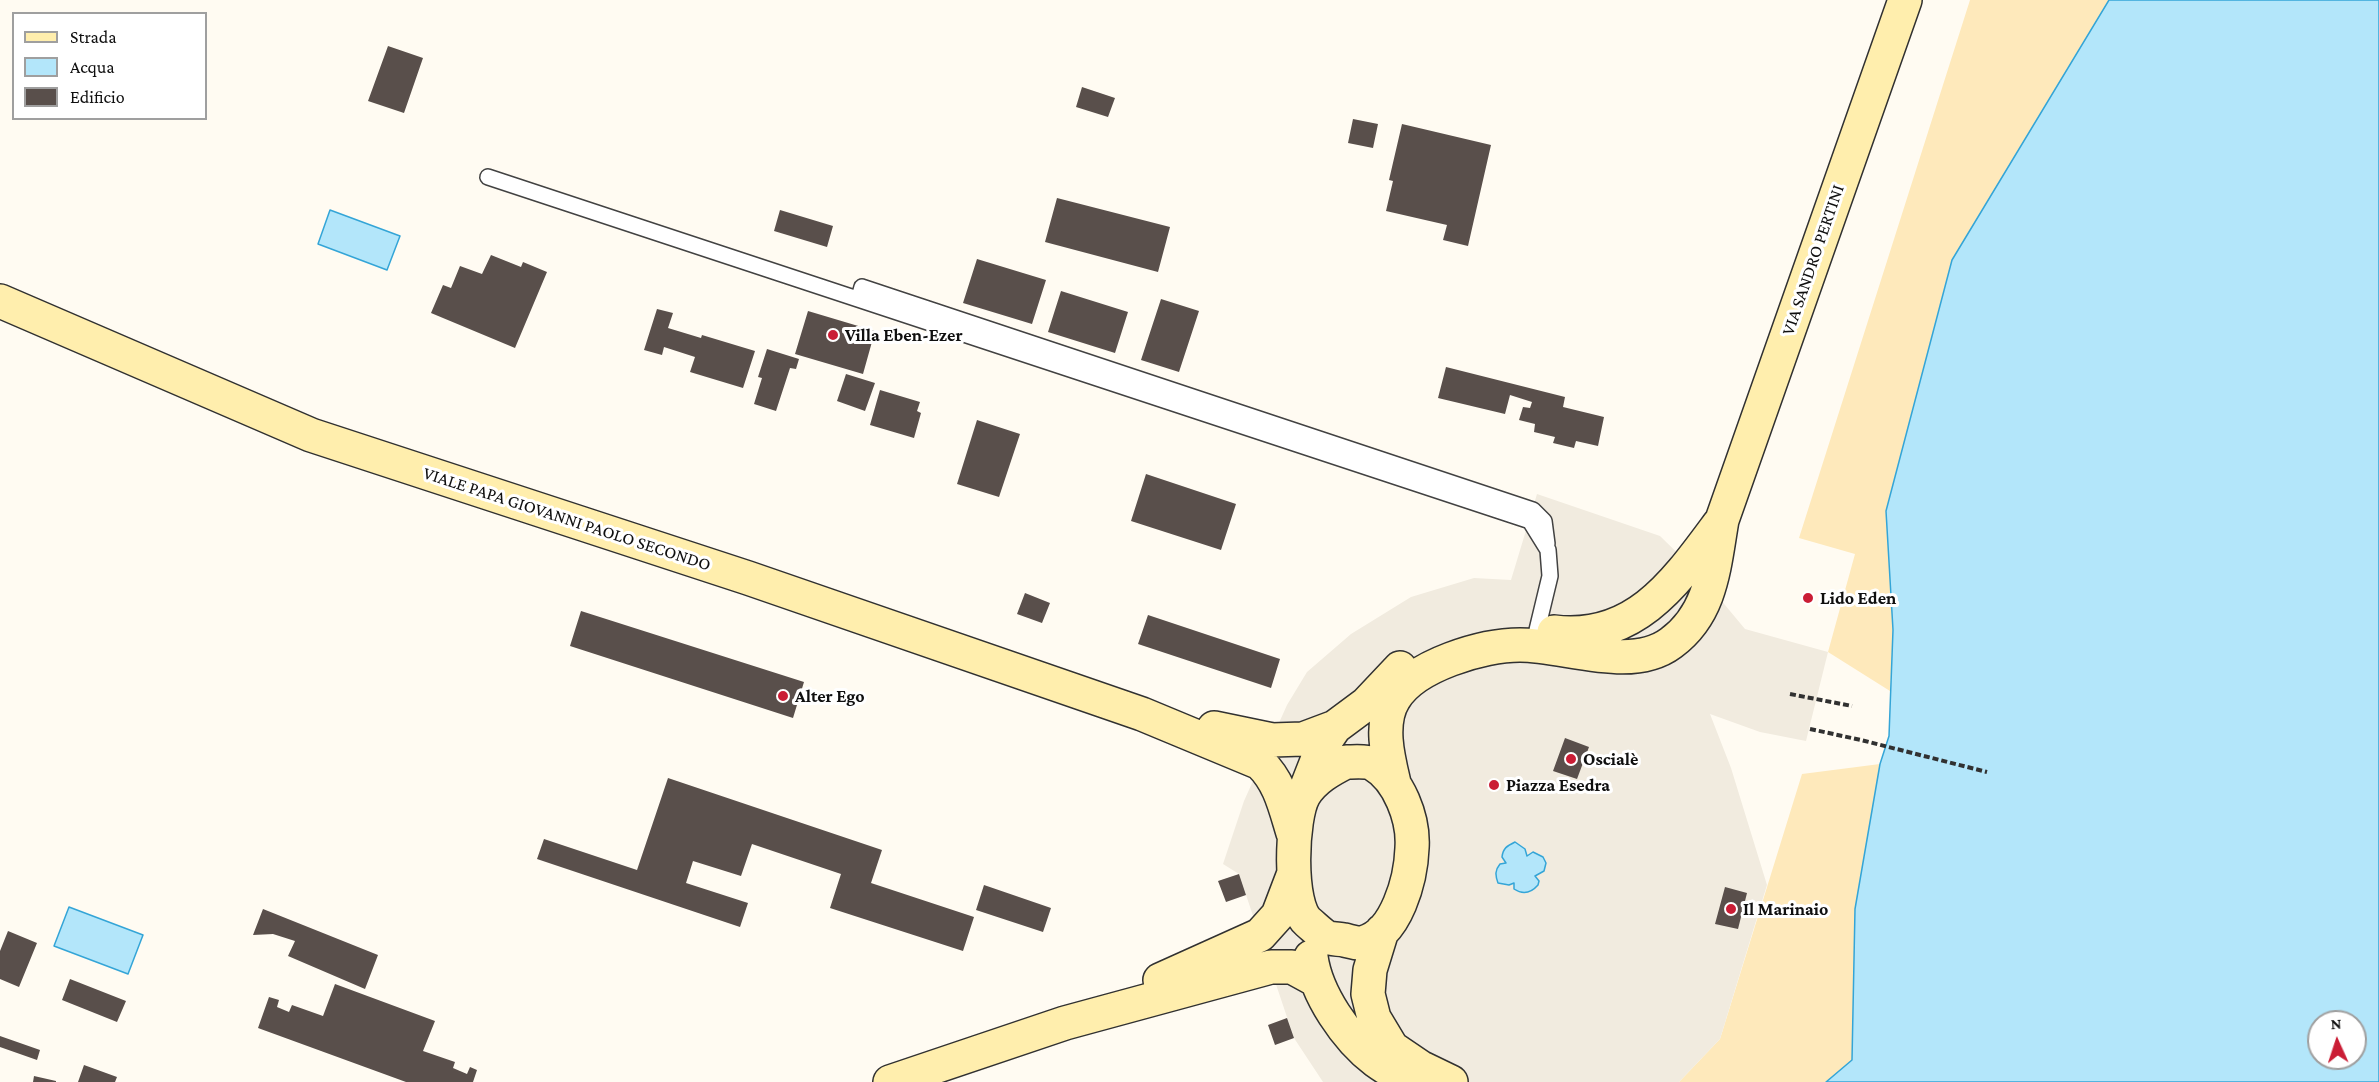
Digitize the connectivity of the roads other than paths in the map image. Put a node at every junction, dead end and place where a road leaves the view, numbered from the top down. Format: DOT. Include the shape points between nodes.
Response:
graph roads {
  1 [pos="1905,0"];
  2 [pos="488,177"];
  3 [pos="0,302"];
  4 [pos="1722,520"];
  5 [pos="1645,609"];
  6 [pos="1537,630"];
  7 [pos="1672,642"];
  8 [pos="1142,714"];
  9 [pos="1321,737"];
  10 [pos="1383,773"];
  11 [pos="1304,794"];
  12 [pos="1293,833"];
  13 [pos="1295,870"];
  14 [pos="1305,919"];
  15 [pos="1372,937"];
  16 [pos="1306,969"];
  17 [pos="1065,1023"];
  18 [pos="890,1082"];
  19 [pos="1413,1082"];
  20 [pos="1451,1082"];
  1 -- 4 [label="street, VIA SANDRO PERTINI"];
  2 -- 6 [label="lane" via="1530,521 1548,550 1550,576"];
  3 -- 8 [label="street, VIALE PAPA GIOVANNI PAOLO SECONDO" via="311,435 748,578"];
  4 -- 5 [label="street" via="1689,565"];
  4 -- 7 [label="street" via="1710,588 1694,619"];
  5 -- 6 [label="street" via="1605,630 1575,635"];
  5 -- 7 [label="street" via="1668,622"];
  6 -- 9 [label="street" via="1477,633 1428,650 1401,667 1366,704"];
  7 -- 10 [label="street" via="1656,652 1631,656 1498,646 1435,666 1409,682 1393,699"];
  8 -- 9 [label="street" via="1272,740"];
  8 -- 12 [label="street" via="1260,763 1281,794"];
  9 -- 10 [label="street"];
  9 -- 11 [label="street"];
  10 -- 11 [label="street" via="1346,762 1324,773"];
  10 -- 15 [label="street" via="1407,812 1413,846 1406,886 1396,913"];
  11 -- 12 [label="street"];
  12 -- 13 [label="street"];
  13 -- 14 [label="street" via="1296,894"];
  13 -- 17 [label="street" via="1278,915 1260,935"];
  14 -- 15 [label="street" via="1327,938"];
  14 -- 16 [label="street"];
  15 -- 16 [label="street"];
  15 -- 20 [label="street" via="1368,994 1374,1018 1392,1048"];
  16 -- 17 [label="street" via="1271,967"];
  16 -- 19 [label="street" via="1349,1033 1376,1061"];
  17 -- 18 [label="street"];
}
